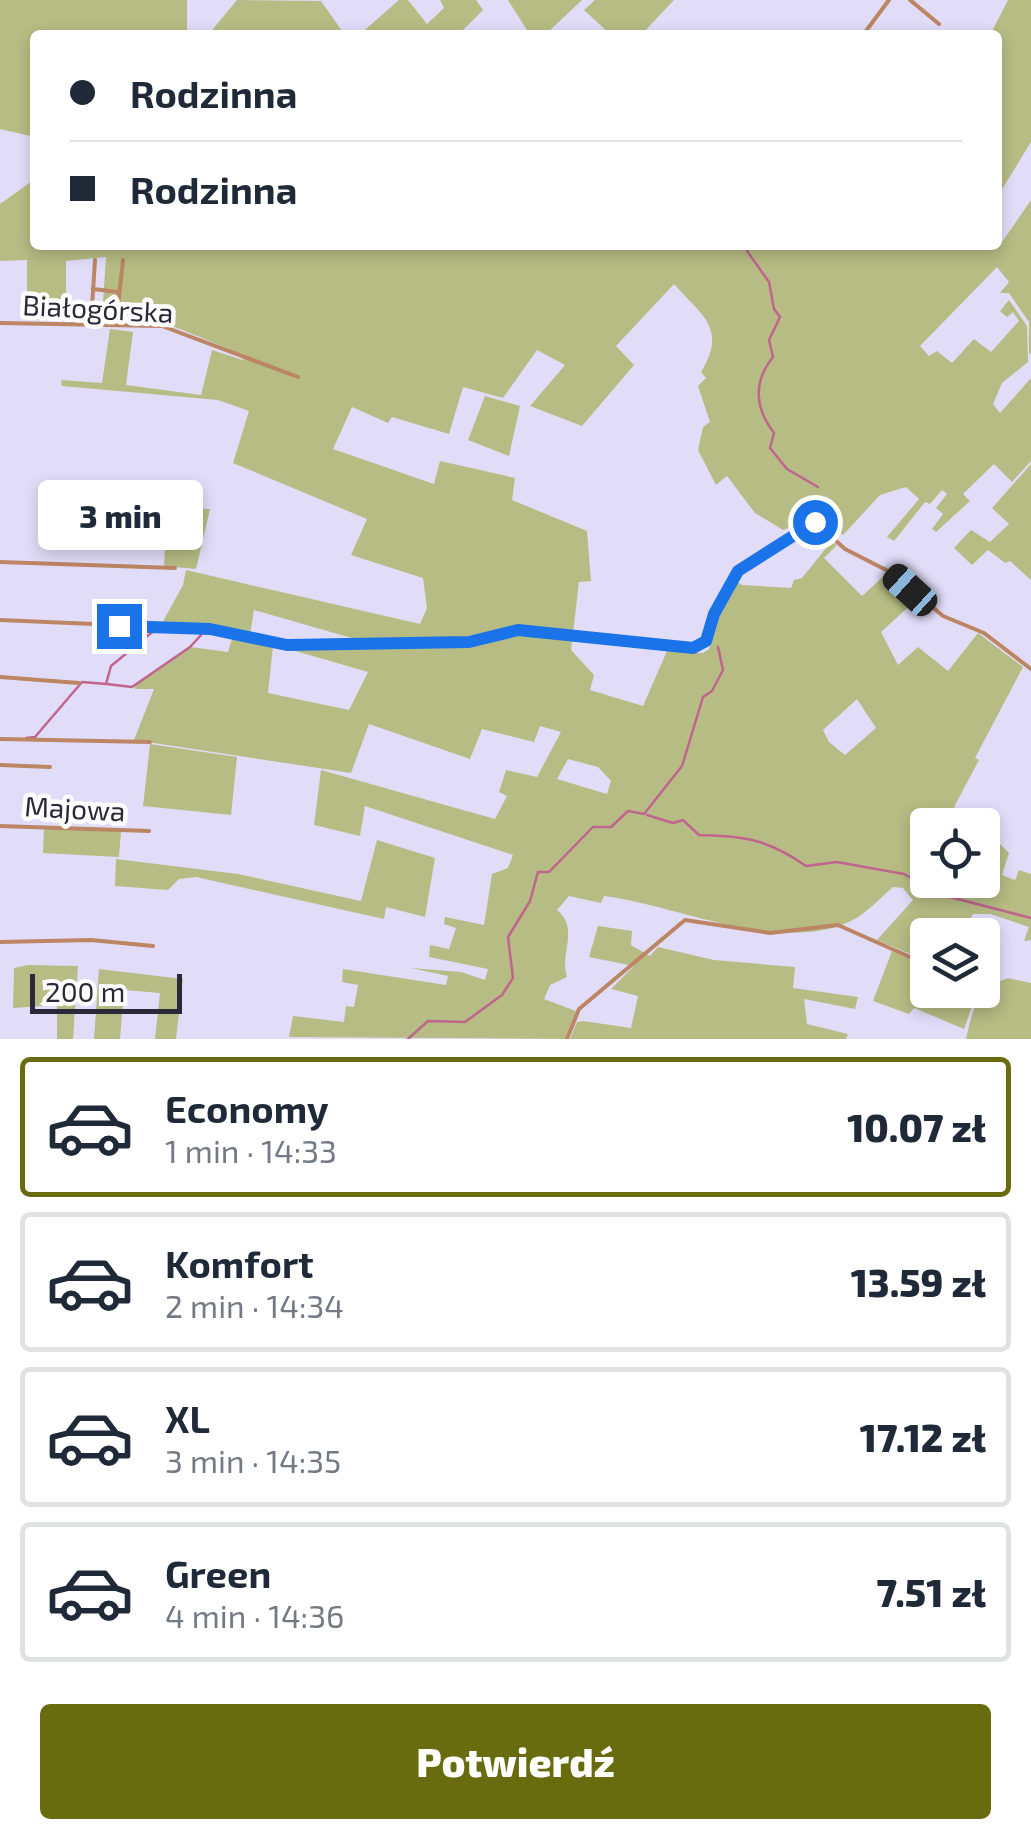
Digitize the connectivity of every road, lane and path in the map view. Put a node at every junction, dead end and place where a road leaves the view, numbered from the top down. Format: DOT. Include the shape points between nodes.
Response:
graph roads {
  1 [pos="889,0"];
  2 [pos="910,0"];
  3 [pos="939,24"];
  4 [pos="867,30"];
  5 [pos="96,260"];
  6 [pos="123,260"];
  7 [pos="93,289"];
  8 [pos="120,292"];
  9 [pos="92,307"];
  10 [pos="0,323"];
  11 [pos="116,324"];
  12 [pos="298,377"];
  13 [pos="0,562"];
  14 [pos="176,568"];
  15 [pos="0,620"];
  16 [pos="1031,670"];
  17 [pos="0,677"];
  18 [pos="79,684"];
  19 [pos="0,739"];
  20 [pos="150,742"];
  21 [pos="0,765"];
  22 [pos="50,767"];
  23 [pos="0,826"];
  24 [pos="149,832"];
  25 [pos="0,942"];
  26 [pos="153,946"];
  27 [pos="910,957"];
  28 [pos="568,1039"];
  1 -- 4 [label="street"];
  2 -- 3 [label="street"];
  5 -- 7 [label="street"];
  6 -- 8 [label="street"];
  7 -- 8 [label="street"];
  7 -- 9 [label="street"];
  8 -- 11 [label="street"];
  10 -- 11 [label="street, Białogórska"];
  11 -- 12 [label="street, Białogórska" via="168,328"];
  13 -- 14 [label="street"];
  15 -- 16 [label="street" via="210,629 287,645 469,642 518,630 693,648 706,641 738,571 815,522 845,549 892,573 943,616 984,633"];
  17 -- 18 [label="street"];
  19 -- 20 [label="street"];
  21 -- 22 [label="street"];
  23 -- 24 [label="street, Majowa"];
  25 -- 26 [label="street"];
  27 -- 28 [label="street" via="838,925 770,933 685,920 578,1009"];
}
